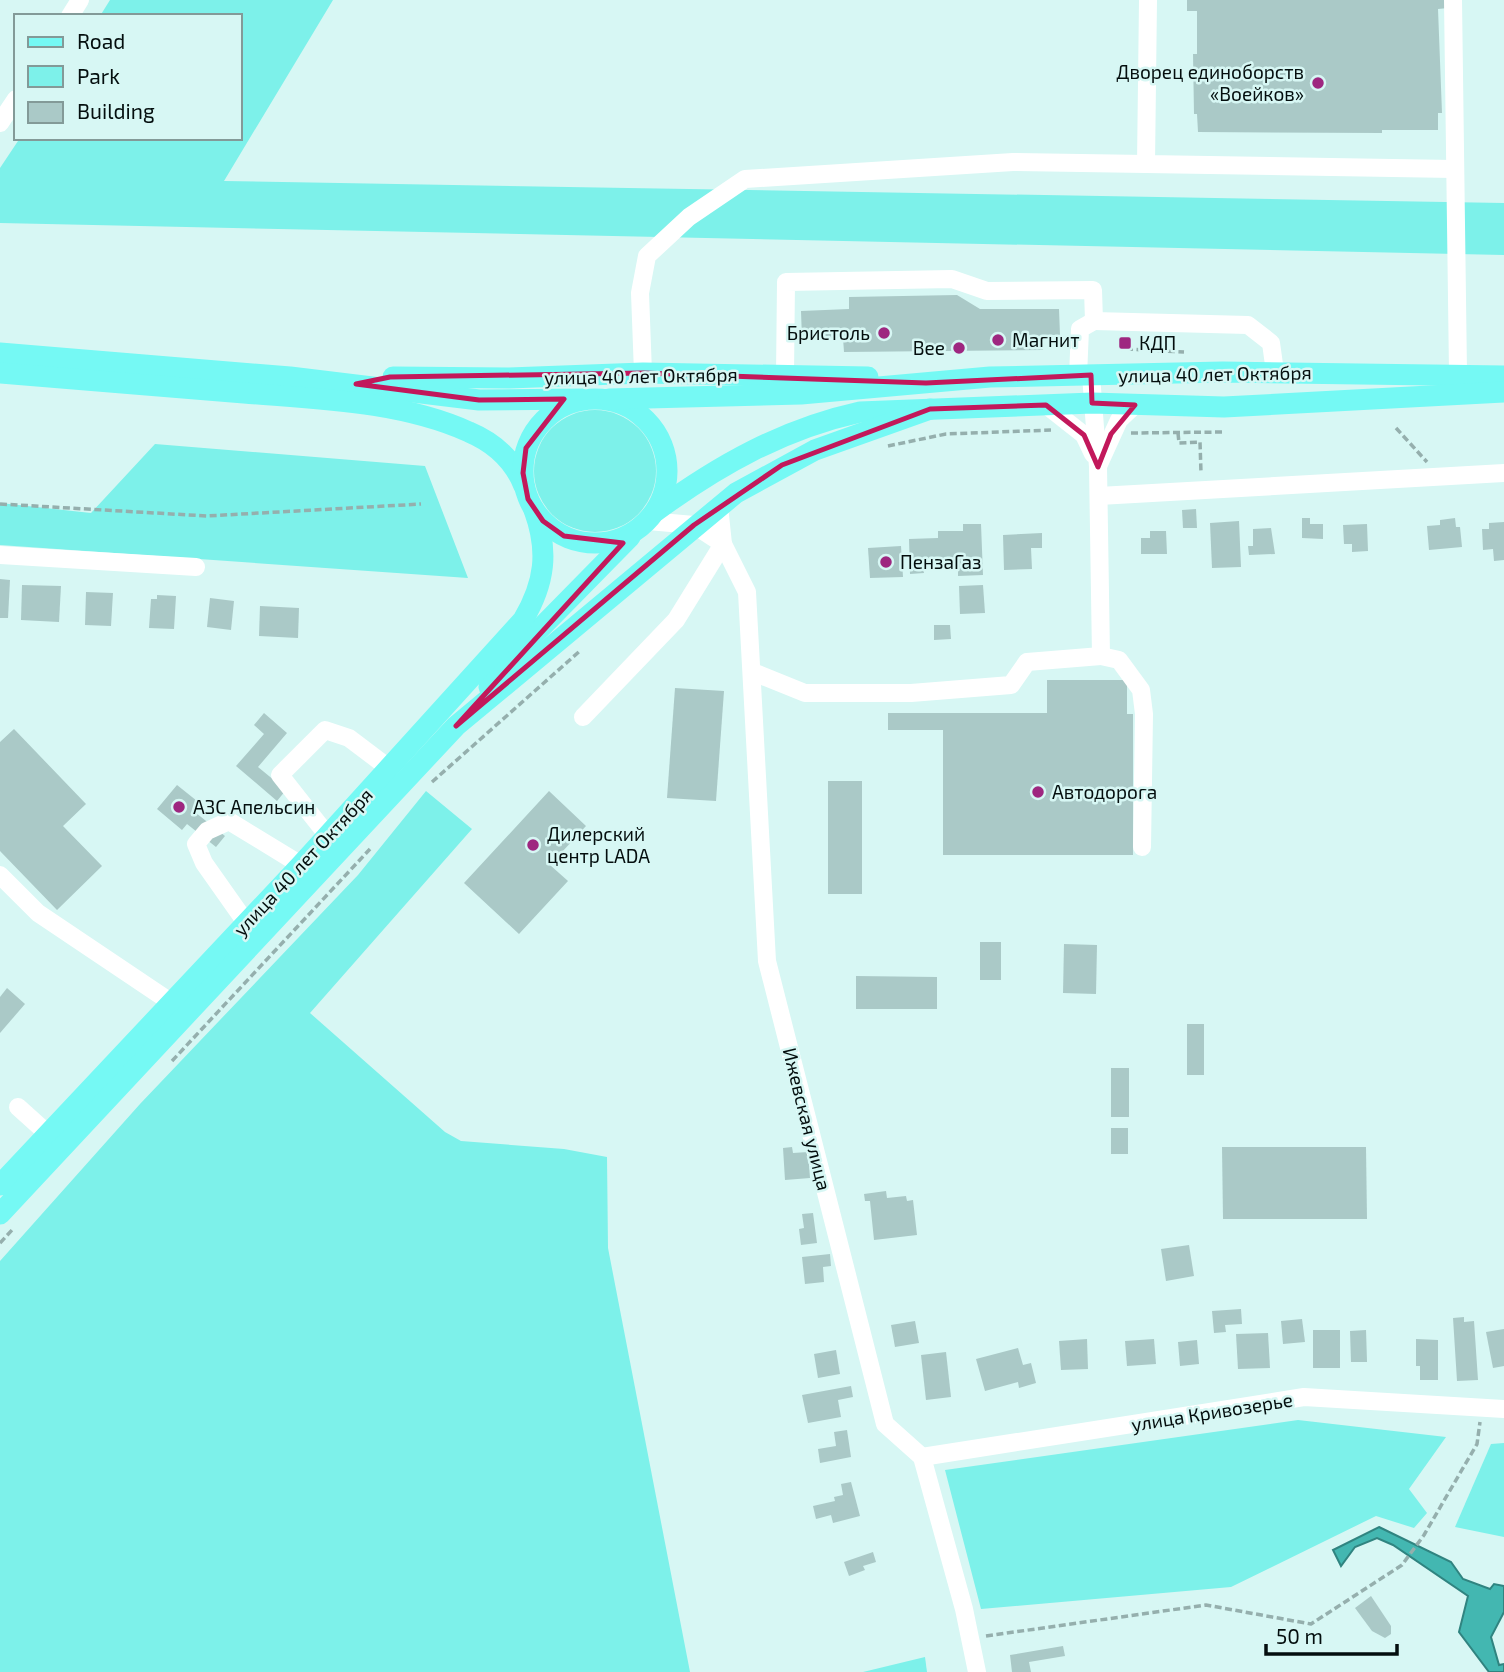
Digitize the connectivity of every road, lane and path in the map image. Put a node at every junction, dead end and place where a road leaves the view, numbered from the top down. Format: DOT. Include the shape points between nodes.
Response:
graph roads {
  1 [pos="1147,0"];
  2 [pos="1453,0"];
  3 [pos="14,102"];
  4 [pos="0,123"];
  5 [pos="1146,164"];
  6 [pos="1454,169"];
  7 [pos="1094,321"];
  8 [pos="0,353"];
  9 [pos="1275,372"];
  10 [pos="0,373"];
  11 [pos="643,373"];
  12 [pos="1458,373"];
  13 [pos="785,375"];
  14 [pos="1084,375"];
  15 [pos="1504,376"];
  16 [pos="926,383"];
  17 [pos="356,384"];
  18 [pos="1504,392"];
  19 [pos="583,399"];
  20 [pos="609,399"];
  21 [pos="1092,404"];
  22 [pos="1046,405"];
  23 [pos="1135,405"];
  24 [pos="930,409"];
  25 [pos="1396,428"];
  26 [pos="1224,432"];
  27 [pos="1061,433"];
  28 [pos="1122,433"];
  29 [pos="1178,433"];
  30 [pos="884,447"];
  31 [pos="1098,467"];
  32 [pos="1504,473"];
  33 [pos="1440,477"];
  34 [pos="524,486"];
  35 [pos="1202,489"];
  36 [pos="1099,496"];
  37 [pos="0,504"];
  38 [pos="421,504"];
  39 [pos="719,506"];
  40 [pos="534,510"];
  41 [pos="647,521"];
  42 [pos="694,525"];
  43 [pos="723,544"];
  44 [pos="0,555"];
  45 [pos="196,567"];
  46 [pos="588,643"];
  47 [pos="1101,656"];
  48 [pos="753,672"];
  49 [pos="583,717"];
  50 [pos="456,726"];
  51 [pos="390,769"];
  52 [pos="429,785"];
  53 [pos="328,836"];
  54 [pos="374,844"];
  55 [pos="1142,847"];
  56 [pos="301,865"];
  57 [pos="0,874"];
  58 [pos="247,924"];
  59 [pos="172,1003"];
  60 [pos="168,1065"];
  61 [pos="18,1107"];
  62 [pos="48,1134"];
  63 [pos="0,1185"];
  64 [pos="9,1219"];
  65 [pos="0,1243"];
  66 [pos="1482,1408"];
  67 [pos="1504,1409"];
  68 [pos="922,1457"];
  69 [pos="970,1638"];
  70 [pos="977,1672"];
  1 -- 5 [label="street"];
  2 -- 6 [label="street"];
  3 -- 4 [label="street"];
  5 -- 6 [label="street"];
  5 -- 11 [label="street" via="1001,163 745,179 689,217 647,257 640,293"];
  6 -- 12 [label="street"];
  7 -- 9 [label="street" via="1248,325 1271,343"];
  7 -- 13 [label="street" via="1093,290 988,291 952,279 786,282"];
  7 -- 14 [label="street" via="1080,329"];
  8 -- 17 [label="main road, улица 40 лет Октября"];
  9 -- 12 [label="main road, улица 40 лет Октября"];
  9 -- 14 [label="main road, улица 40 лет Октября"];
  10 -- 34 [label="main road, улица 40 лет Октября" via="289,397 413,415 462,429 495,446 518,471"];
  11 -- 13 [label="main road, улица 40 лет Октября"];
  11 -- 17 [label="main road, улица 40 лет Октября" via="390,377"];
  12 -- 15 [label="main road, улица 40 лет Октября"];
  13 -- 16 [label="main road, улица 40 лет Октября"];
  14 -- 16 [label="main road, улица 40 лет Октября"];
  14 -- 21 [label="street"];
  16 -- 20 [label="main road, улица 40 лет Октября" via="801,394"];
  17 -- 19 [label="main road, улица 40 лет Октября" via="479,400"];
  18 -- 23 [label="main road, улица 40 лет Октября" via="1224,407"];
  19 -- 20 [label="main road, улица 40 лет Октября"];
  19 -- 34 [label="main road, улица 40 лет Октября" via="558,408 539,425 526,448"];
  20 -- 41 [label="main road, улица 40 лет Октября" via="643,416 665,449 666,487"];
  21 -- 22 [label="main road, улица 40 лет Октября"];
  21 -- 23 [label="main road, улица 40 лет Октября"];
  21 -- 31 [label="street"];
  22 -- 24 [label="main road, улица 40 лет Октября"];
  22 -- 31 [label="street" via="1084,435"];
  23 -- 31 [label="street" via="1119,420"];
  24 -- 39 [label="main road, улица 40 лет Октября" via="793,460"];
  24 -- 41 [label="main road, улица 40 лет Октября" via="860,412 794,431 738,457"];
  25 -- 33 [label="path"];
  26 -- 29 [label="path"];
  27 -- 30 [label="path" via="946,434"];
  28 -- 29 [label="path"];
  29 -- 35 [label="path" via="1179,443 1200,442"];
  31 -- 36 [label="street"];
  32 -- 33 [label="street"];
  33 -- 35 [label="street"];
  34 -- 40 [label="main road, улица 40 лет Октября"];
  35 -- 36 [label="street"];
  36 -- 47 [label="street"];
  37 -- 38 [label="path" via="207,516"];
  39 -- 42 [label="main road, улица 40 лет Октября"];
  39 -- 43 [label="street, Ижевская улица"];
  40 -- 41 [label="main road, улица 40 лет Октября" via="564,536 589,543 614,541"];
  40 -- 51 [label="main road, улица 40 лет Октября" via="544,541 537,598 504,643"];
  41 -- 42 [label="street"];
  41 -- 50 [label="main road" via="518,651"];
  42 -- 43 [label="street"];
  42 -- 50 [label="main road, улица 40 лет Октября"];
  43 -- 48 [label="street, Ижевская улица" via="747,592"];
  43 -- 49 [label="street" via="676,620"];
  44 -- 45 [label="street"];
  46 -- 52 [label="path"];
  47 -- 48 [label="street" via="1027,662 1011,685 911,693 805,693"];
  47 -- 55 [label="street" via="1119,660 1141,690"];
  48 -- 68 [label="street, Ижевская улица" via="767,961 885,1424"];
  50 -- 64 [label="main road, улица 40 лет Октября"];
  51 -- 53 [label="main road, улица 40 лет Октября"];
  51 -- 53 [label="street" via="349,738 325,730 280,775"];
  53 -- 56 [label="main road, улица 40 лет Октября"];
  54 -- 60 [label="path"];
  56 -- 58 [label="main road, улица 40 лет Октября"];
  56 -- 58 [label="street" via="229,821 207,831 196,844 204,863"];
  57 -- 59 [label="street" via="38,913"];
  58 -- 59 [label="main road, улица 40 лет Октября"];
  59 -- 62 [label="main road, улица 40 лет Октября"];
  61 -- 62 [label="street"];
  62 -- 63 [label="main road, улица 40 лет Октября"];
  64 -- 65 [label="path"];
  66 -- 67 [label="street, улица Кривозерье"];
  66 -- 68 [label="street, улица Кривозерье" via="1304,1397"];
  66 -- 69 [label="path" via="1477,1444 1402,1565 1311,1624 1206,1605"];
  68 -- 69 [label="street"];
  69 -- 70 [label="street"];
}
